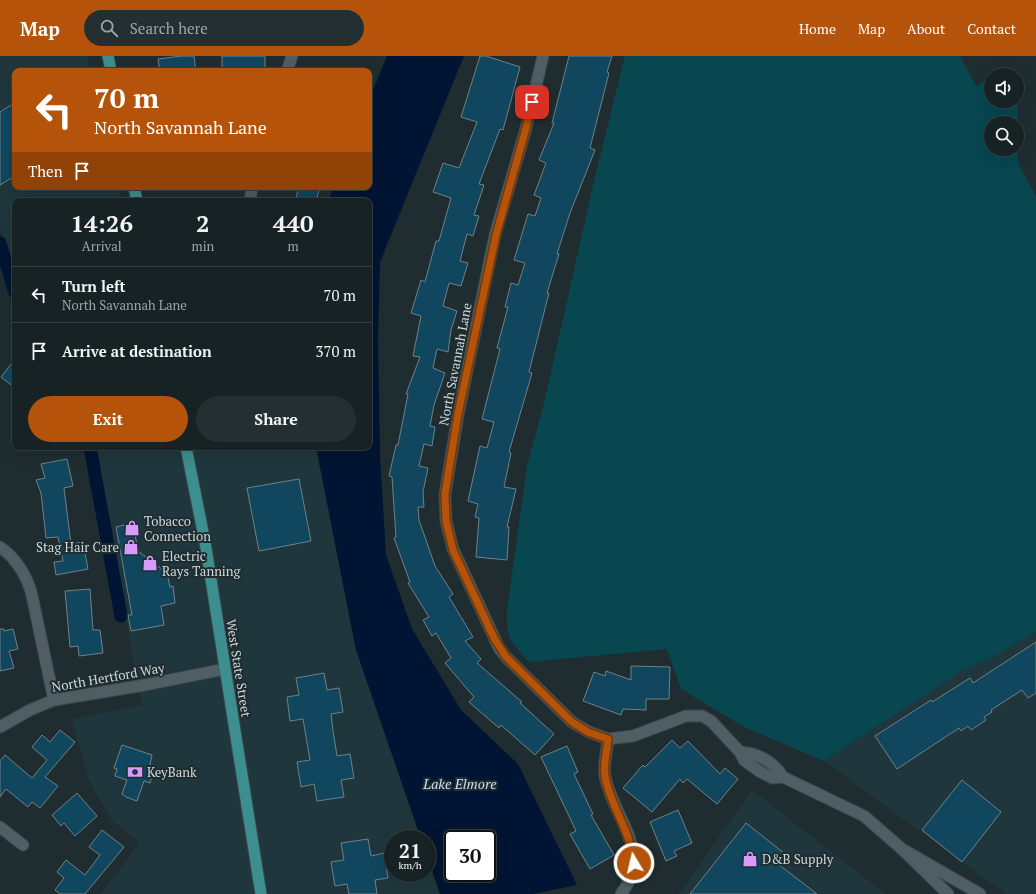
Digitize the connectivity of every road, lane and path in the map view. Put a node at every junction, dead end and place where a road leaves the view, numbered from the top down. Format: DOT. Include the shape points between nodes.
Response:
graph roads {
  1 [pos="108,56"];
  2 [pos="292,56"];
  3 [pos="543,56"];
  4 [pos="110,68"];
  5 [pos="288,68"];
  6 [pos="187,450"];
  7 [pos="0,547"];
  8 [pos="225,669"];
  9 [pos="54,700"];
  10 [pos="0,727"];
  11 [pos="608,739"];
  12 [pos="0,827"];
  13 [pos="23,845"];
  14 [pos="902,849"];
  15 [pos="261,894"];
  16 [pos="621,894"];
  17 [pos="948,894"];
  18 [pos="980,894"];
  1 -- 4 [label="main road"];
  2 -- 5 [label="street"];
  3 -- 11 [label="street, North Savannah Lane" via="496,235 461,399 445,494 446,521 453,550 494,638 506,657 572,722 588,732"];
  6 -- 8 [label="main road, West State Street" via="205,542"];
  7 -- 9 [label="street" via="18,564 31,591"];
  8 -- 9 [label="street, North Hertford Way"];
  8 -- 15 [label="main road, West State Street"];
  9 -- 10 [label="street, North Hertford Way"];
  11 -- 14 [label="street, North Savannah Lane" via="633,736 686,716 702,716 711,721 740,752 744,760 759,771 772,778 783,777 864,816"];
  11 -- 16 [label="street" via="604,774 633,847 634,863 630,883"];
  12 -- 13 [label="street"];
  14 -- 17 [label="street"];
  14 -- 18 [label="street"];
}
